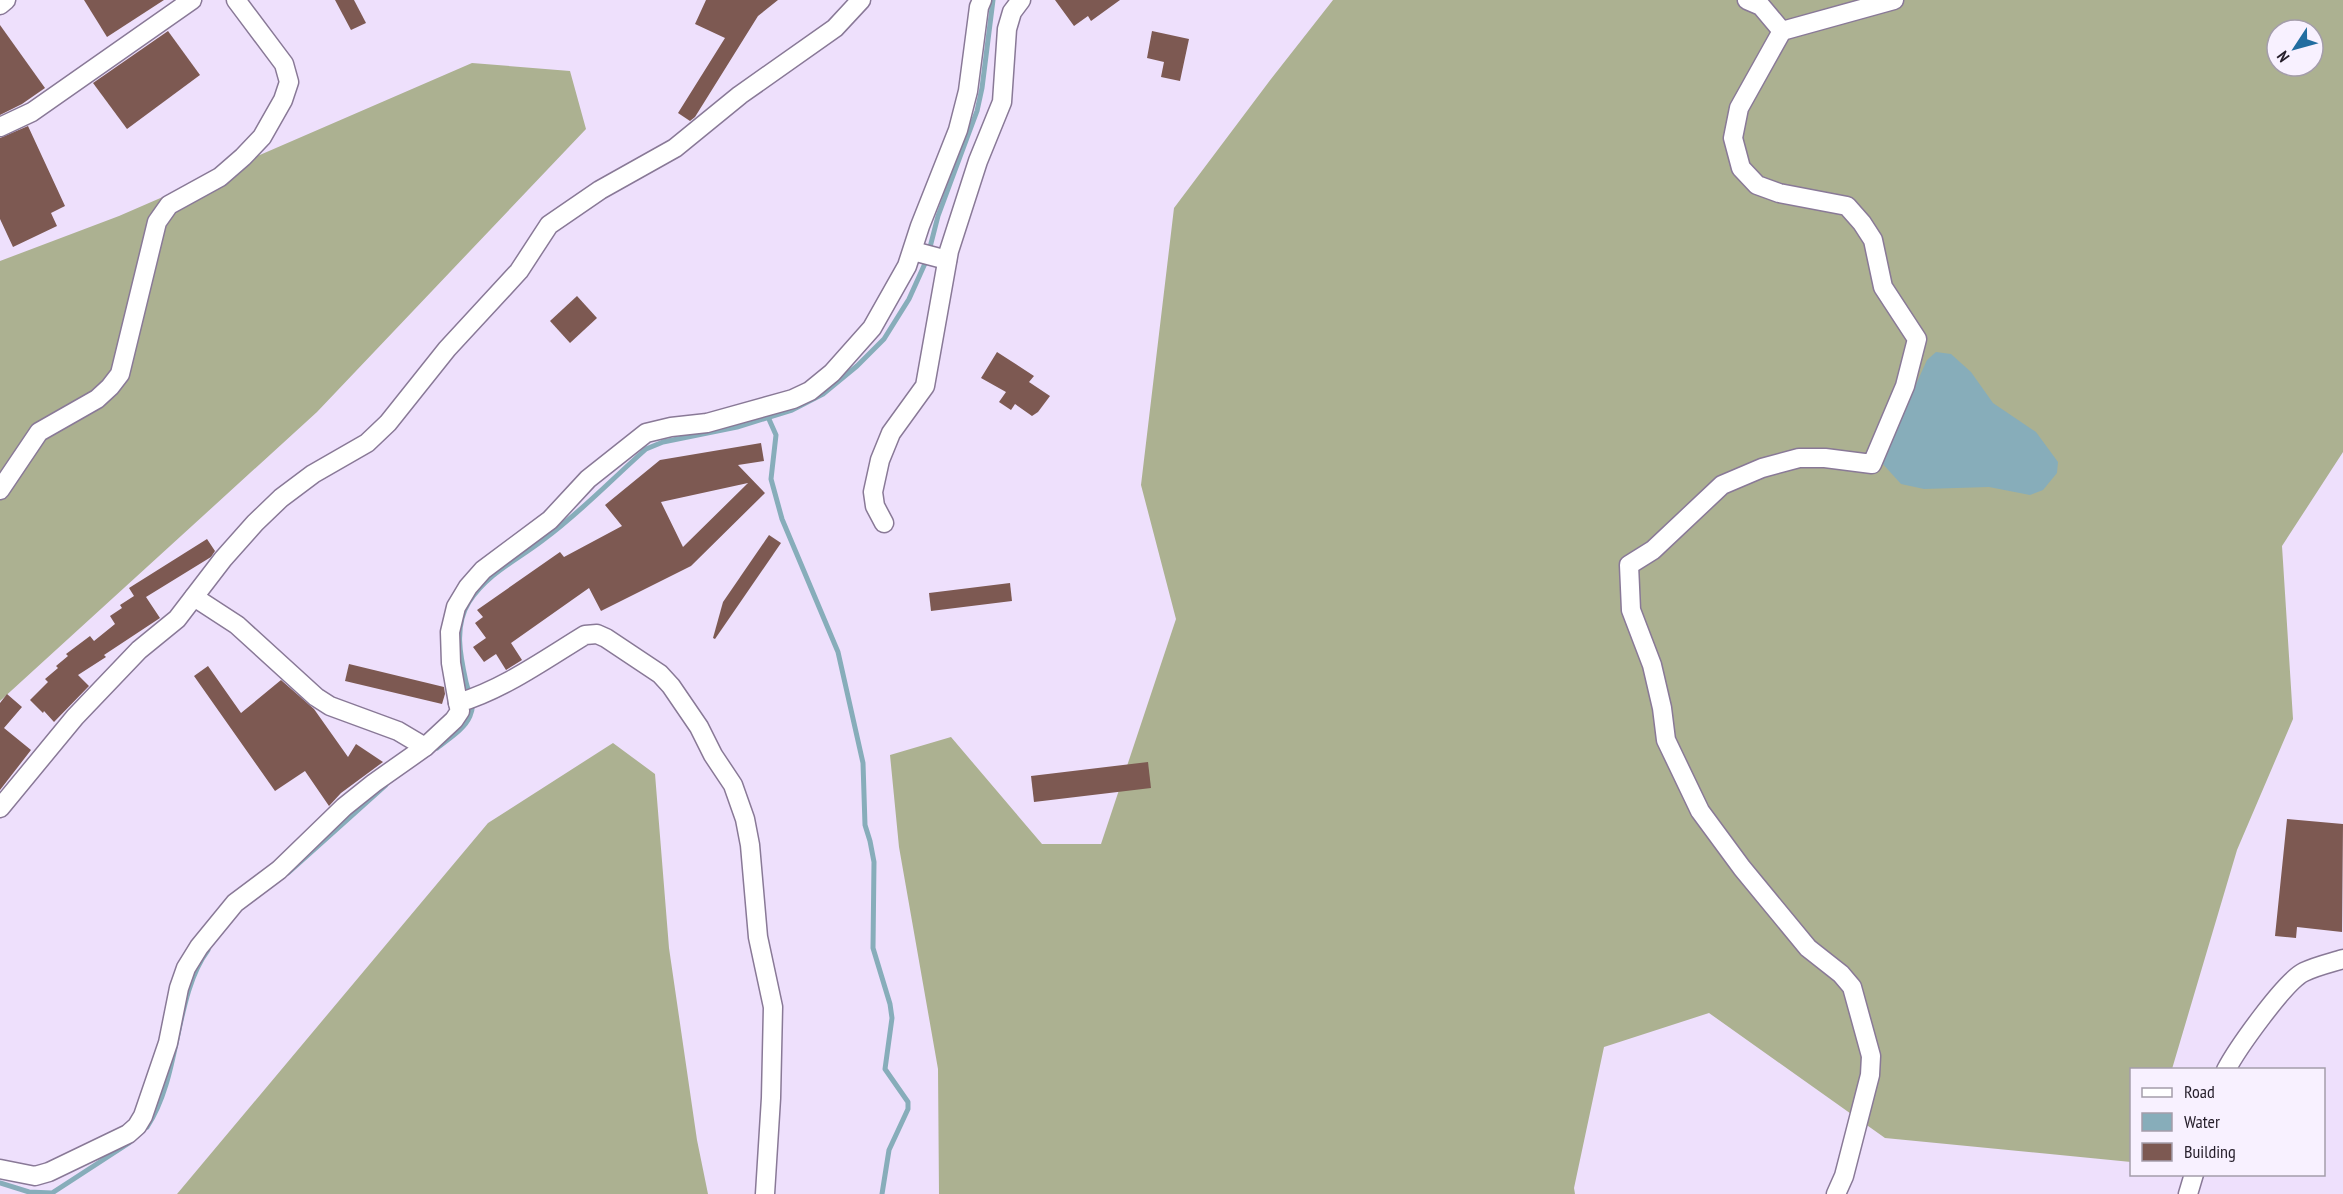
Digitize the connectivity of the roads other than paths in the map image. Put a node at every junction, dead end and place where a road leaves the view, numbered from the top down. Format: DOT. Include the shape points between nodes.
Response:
graph roads {
  1 [pos="6,0"];
  2 [pos="192,0"];
  3 [pos="236,0"];
  4 [pos="861,0"];
  5 [pos="982,0"];
  6 [pos="1021,0"];
  7 [pos="1747,0"];
  8 [pos="1894,0"];
  9 [pos="0,5"];
  10 [pos="1782,31"];
  11 [pos="0,127"];
  12 [pos="929,255"];
  13 [pos="0,490"];
  14 [pos="884,523"];
  15 [pos="194,597"];
  16 [pos="468,700"];
  17 [pos="425,747"];
  18 [pos="0,808"];
  19 [pos="2343,959"];
  20 [pos="2227,1068"];
  21 [pos="0,1169"];
  22 [pos="2193,1176"];
  23 [pos="765,1194"];
  24 [pos="1836,1194"];
  25 [pos="2188,1194"];
  1 -- 9 [label="street"];
  2 -- 11 [label="street" via="32,112"];
  3 -- 13 [label="street" via="284,64 289,82 283,100 262,137 243,157 220,177 169,204 158,222 120,374 97,399 39,432"];
  4 -- 15 [label="street" via="835,28 740,94 675,148 600,190 549,225 519,271 447,349 388,423 367,442 281,498 223,559"];
  5 -- 12 [label="street" via="958,130 920,226"];
  6 -- 12 [label="street" via="1007,29 1002,102 978,161"];
  7 -- 10 [label="street" via="1761,6"];
  8 -- 10 [label="street"];
  10 -- 24 [label="street" via="1739,108 1733,138 1741,168 1757,184 1779,193 1847,206 1873,240 1883,287 1917,339 1916,350 1872,464 1799,458 1722,485 1653,550 1629,565 1631,610 1652,665 1666,740 1700,811 1808,948 1852,987 1871,1056 1870,1075"];
  12 -- 14 [label="street" via="925,386 891,434 880,460 873,492"];
  12 -- 16 [label="street" via="907,266 872,328 832,373 810,391 707,423 646,433 588,479 550,520 483,570 456,607 450,632 451,663"];
  15 -- 17 [label="street" via="237,625 316,697 398,731"];
  15 -- 18 [label="street" via="177,619 139,650 75,717"];
  16 -- 17 [label="street" via="454,720"];
  16 -- 23 [label="street" via="514,678 585,635 597,634 660,674 699,727 733,785 745,819 758,937 773,1007"];
  17 -- 21 [label="street" via="344,807 279,870 235,903 199,947 186,968 161,1069 137,1126 49,1172 35,1176"];
  19 -- 20 [label="street" via="2295,979 2244,1040"];
  22 -- 25 [label="street"];
}
